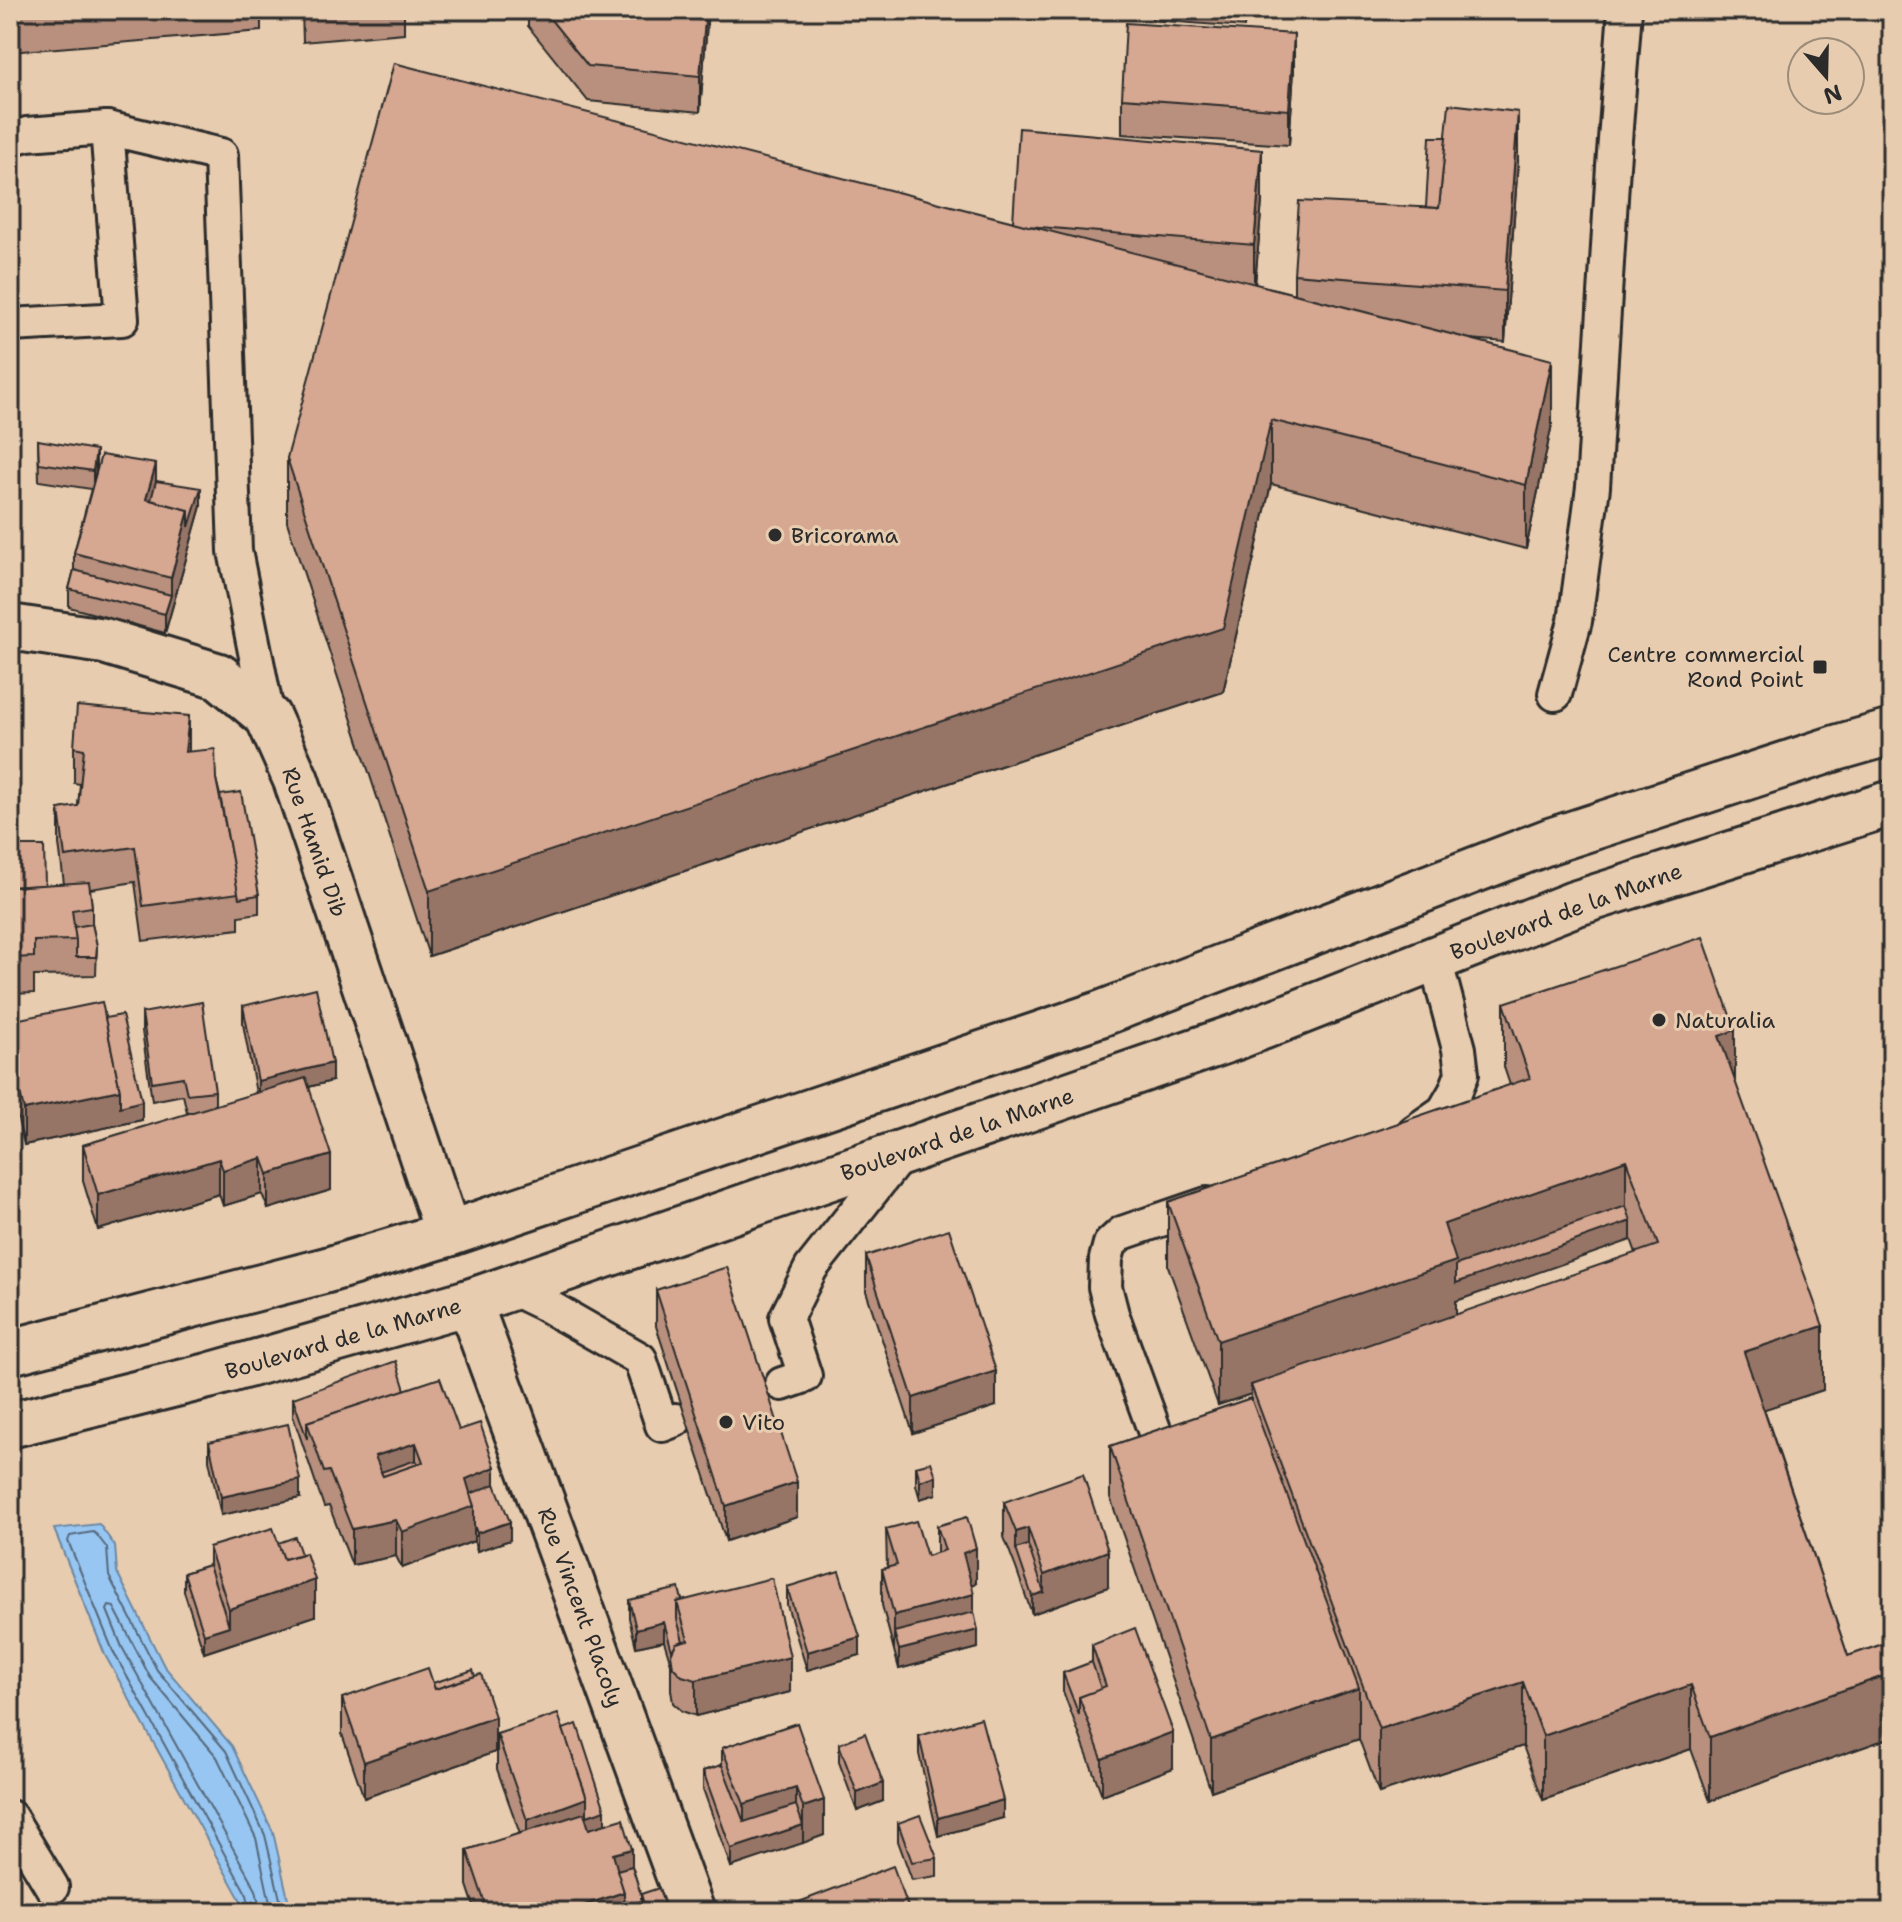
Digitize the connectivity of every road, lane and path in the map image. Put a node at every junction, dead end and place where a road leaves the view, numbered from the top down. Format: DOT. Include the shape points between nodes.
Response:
graph roads {
  1 [pos="1625,10"];
  2 [pos="107,128"];
  3 [pos="10,139"];
  4 [pos="10,325"];
  5 [pos="10,627"];
  6 [pos="1555,694"];
  7 [pos="268,717"];
  8 [pos="1892,732"];
  9 [pos="1892,803"];
  10 [pos="1435,959"];
  11 [pos="1383,1143"];
  12 [pos="903,1152"];
  13 [pos="1238,1193"];
  14 [pos="448,1234"];
  15 [pos="511,1288"];
  16 [pos="469,1302"];
  17 [pos="10,1352"];
  18 [pos="782,1384"];
  19 [pos="675,1420"];
  20 [pos="10,1425"];
  21 [pos="1160,1446"];
  22 [pos="10,1817"];
  23 [pos="52,1887"];
  24 [pos="692,1912"];
  1 -- 6 [label="lane" via="1593,487 1575,621"];
  2 -- 3 [label="lane"];
  2 -- 4 [label="lane" via="122,319"];
  2 -- 7 [label="lane" via="221,155 235,551"];
  5 -- 7 [label="main road, Rue Hamid Dib" via="104,641 219,676"];
  7 -- 14 [label="main road, Rue Hamid Dib" via="296,780"];
  8 -- 14 [label="main road" via="1550,841 1100,1014"];
  9 -- 10 [label="main road, Boulevard de la Marne" via="1574,904"];
  10 -- 11 [label="lane" via="1462,1074 1444,1111 1411,1134"];
  10 -- 12 [label="main road, Boulevard de la Marne" via="1239,1036"];
  12 -- 15 [label="main road, Boulevard de la Marne"];
  12 -- 18 [label="lane" via="811,1268 786,1318 805,1376"];
  13 -- 21 [label="lane" via="1122,1233 1110,1244 1105,1287"];
  14 -- 17 [label="main road"];
  15 -- 16 [label="main road, Boulevard de la Marne"];
  15 -- 19 [label="lane" via="640,1359 662,1425"];
  16 -- 20 [label="main road, Boulevard de la Marne"];
  16 -- 24 [label="main road, Rue Vincent Placoly"];
  22 -- 23 [label="lane"];
}
